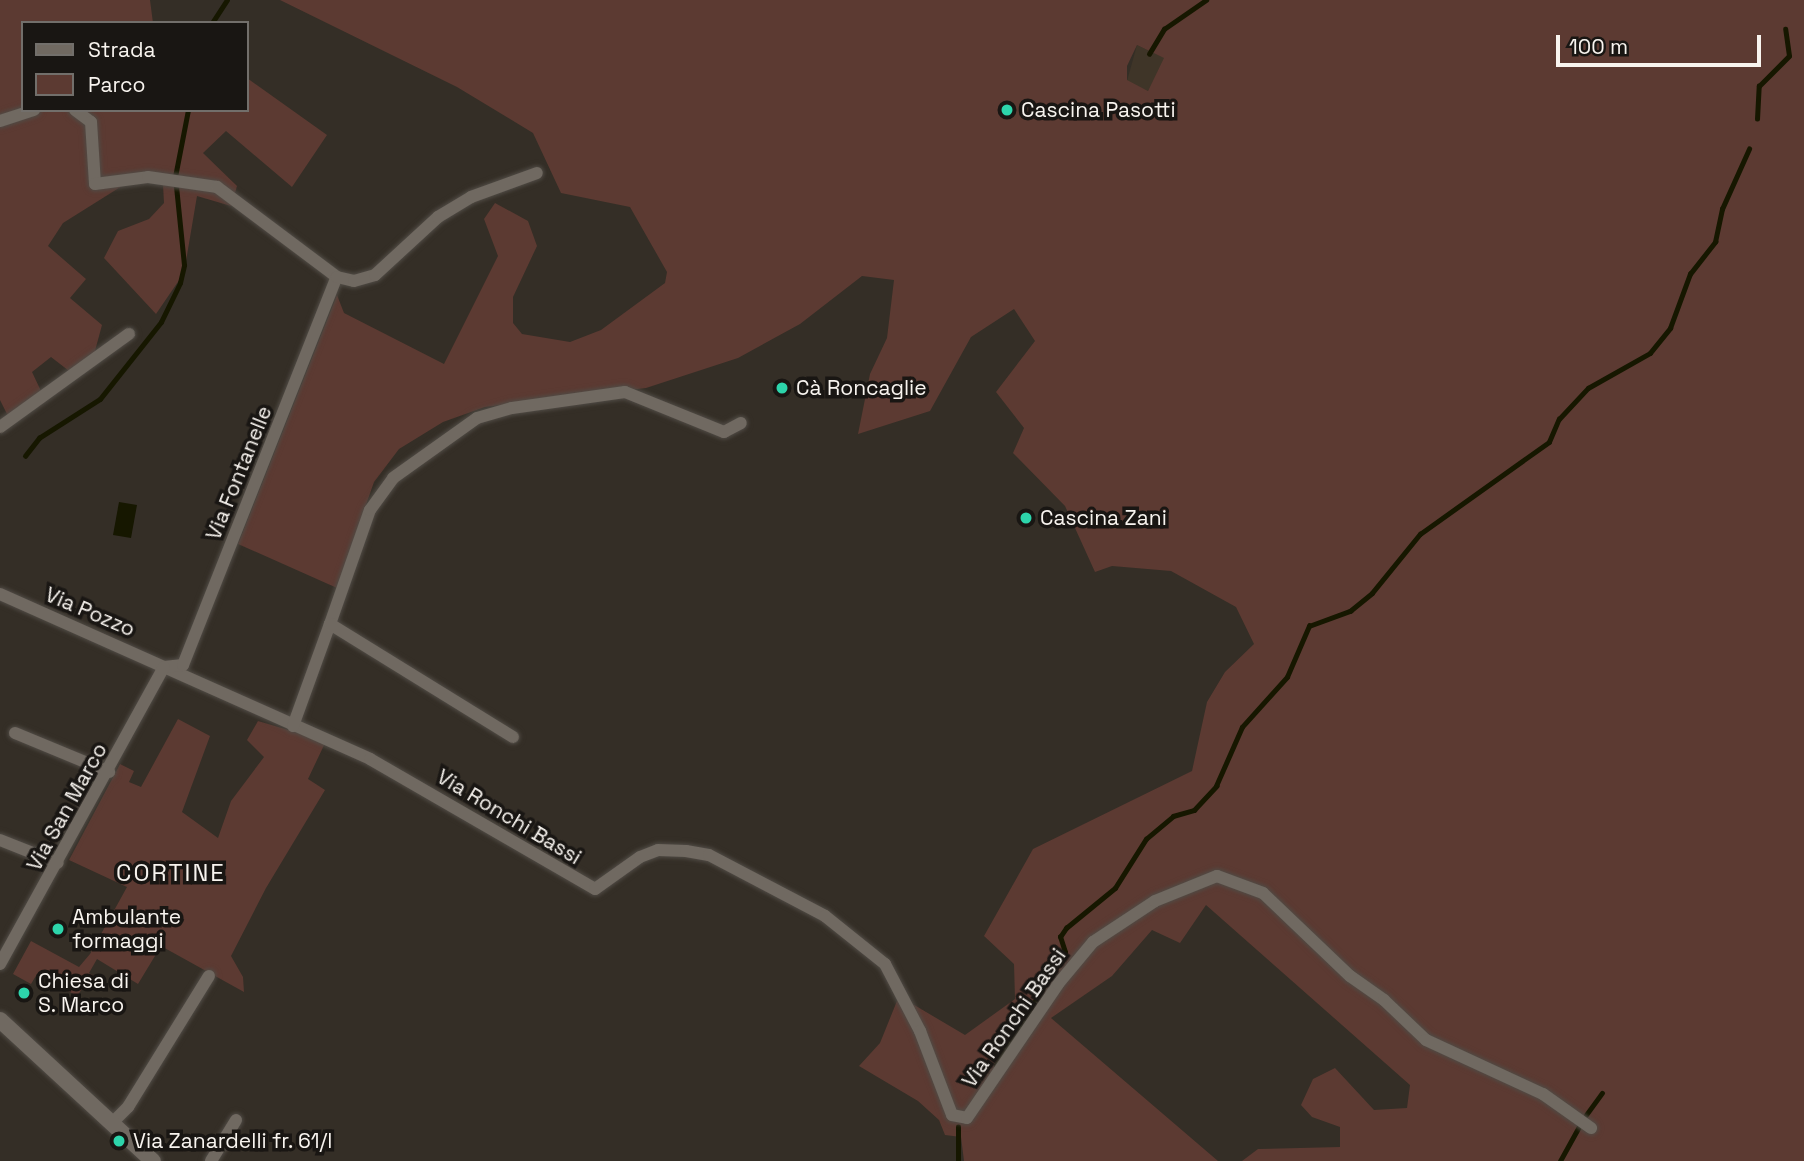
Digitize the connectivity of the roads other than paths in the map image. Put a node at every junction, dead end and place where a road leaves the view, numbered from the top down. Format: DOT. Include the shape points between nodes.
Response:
graph roads {
  1 [pos="28,112"];
  2 [pos="78,112"];
  3 [pos="0,121"];
  4 [pos="537,173"];
  5 [pos="337,277"];
  6 [pos="129,334"];
  7 [pos="741,423"];
  8 [pos="0,427"];
  9 [pos="0,594"];
  10 [pos="330,624"];
  11 [pos="164,667"];
  12 [pos="293,726"];
  13 [pos="15,733"];
  14 [pos="513,737"];
  15 [pos="109,772"];
  16 [pos="0,840"];
  17 [pos="58,863"];
  18 [pos="0,964"];
  19 [pos="209,976"];
  20 [pos="0,1020"];
  21 [pos="236,1119"];
  22 [pos="112,1123"];
  23 [pos="1591,1128"];
  24 [pos="153,1161"];
  25 [pos="211,1161"];
  1 -- 3 [label="street"];
  2 -- 5 [label="street" via="91,122 94,184 148,177 217,187"];
  4 -- 5 [label="street" via="471,197 438,217 375,275 354,281"];
  5 -- 11 [label="street, Via Fontanelle" via="183,665"];
  6 -- 8 [label="street"];
  7 -- 10 [label="street" via="724,432 625,392 512,408 477,418 393,478 370,510"];
  9 -- 11 [label="street, Via Pozzo"];
  10 -- 12 [label="street"];
  10 -- 14 [label="street"];
  11 -- 12 [label="street, Via Ronchi Bassi"];
  11 -- 15 [label="street, Via San Marco"];
  12 -- 23 [label="street, Via Ronchi Bassi" via="370,759 595,889 640,857 658,850 686,851 709,855 825,916 885,964 920,1031 952,1115 967,1118 1058,984 1093,942 1155,901 1217,876 1263,893 1426,1040 1544,1094"];
  13 -- 15 [label="street"];
  15 -- 17 [label="street, Via San Marco"];
  16 -- 17 [label="street"];
  17 -- 18 [label="street, Via San Marco"];
  19 -- 22 [label="street" via="128,1107"];
  20 -- 22 [label="street"];
  21 -- 25 [label="street"];
  22 -- 24 [label="street"];
}
